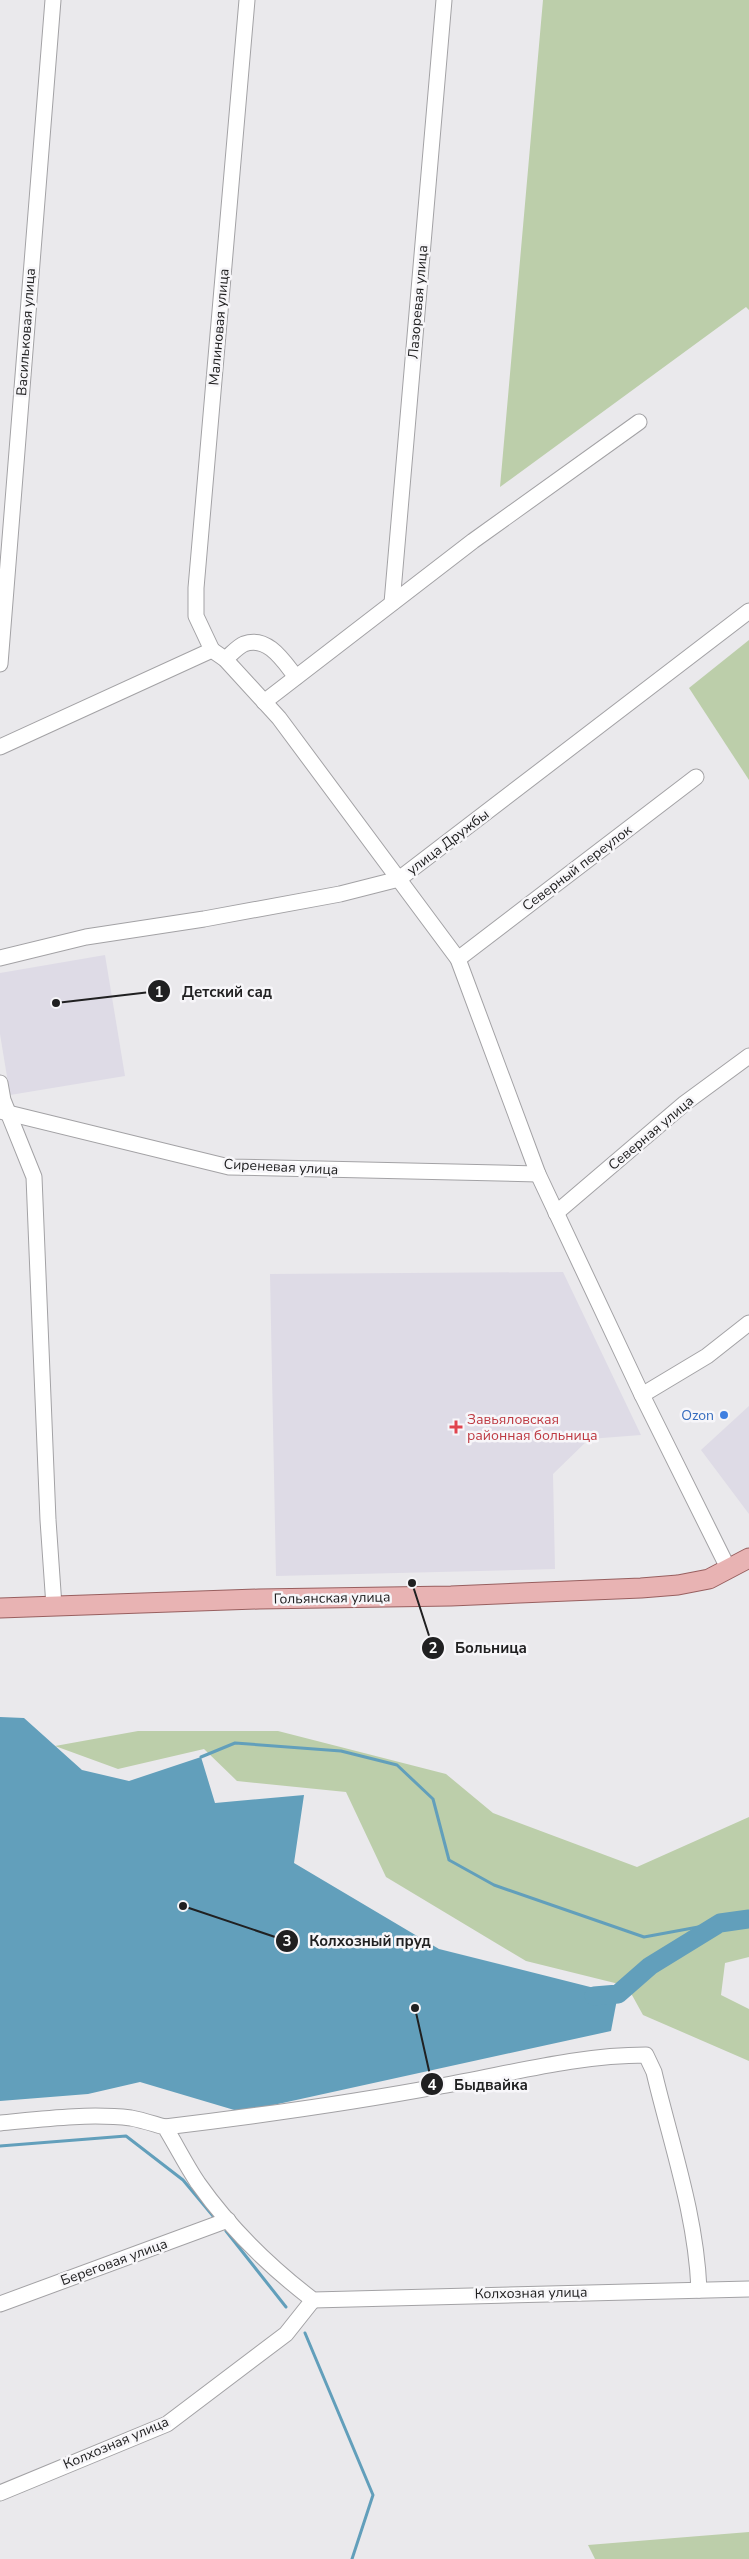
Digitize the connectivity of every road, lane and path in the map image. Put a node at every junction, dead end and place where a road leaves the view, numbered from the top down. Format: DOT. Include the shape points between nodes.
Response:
graph roads {
  1 [pos="53,0"];
  2 [pos="247,0"];
  3 [pos="444,0"];
  4 [pos="639,422"];
  5 [pos="392,603"];
  6 [pos="749,611"];
  7 [pos="212,650"];
  8 [pos="225,659"];
  9 [pos="0,664"];
  10 [pos="296,677"];
  11 [pos="264,702"];
  12 [pos="0,747"];
  13 [pos="696,777"];
  14 [pos="399,879"];
  15 [pos="0,958"];
  16 [pos="458,959"];
  17 [pos="749,1056"];
  18 [pos="0,1084"];
  19 [pos="4,1112"];
  20 [pos="538,1174"];
  21 [pos="556,1213"];
  22 [pos="749,1324"];
  23 [pos="642,1395"];
  24 [pos="749,1558"];
  25 [pos="729,1570"];
  26 [pos="54,1606"];
  27 [pos="0,1608"];
  28 [pos="0,2123"];
  29 [pos="164,2127"];
  30 [pos="228,2220"];
  31 [pos="749,2289"];
  32 [pos="698,2290"];
  33 [pos="313,2300"];
  34 [pos="0,2304"];
  35 [pos="0,2492"];
  1 -- 9 [label="street, Васильковая улица"];
  2 -- 7 [label="street, Малиновая улица" via="196,588 196,616"];
  3 -- 5 [label="street, Лазоревая улица"];
  4 -- 5 [label="street"];
  5 -- 10 [label="street"];
  6 -- 14 [label="street, улица Дружбы"];
  7 -- 8 [label="street"];
  7 -- 12 [label="street"];
  8 -- 10 [label="street" via="244,644 259,643 274,650"];
  8 -- 11 [label="street"];
  10 -- 11 [label="street"];
  11 -- 14 [label="street"];
  13 -- 16 [label="street, Северный переулок"];
  14 -- 15 [label="street, улица Дружбы" via="340,894 86,937"];
  14 -- 16 [label="street"];
  16 -- 20 [label="street"];
  17 -- 21 [label="street, Северная улица" via="685,1103"];
  18 -- 19 [label="street"];
  19 -- 20 [label="street, Сиреневая улица" via="229,1167"];
  19 -- 26 [label="street" via="34,1177"];
  20 -- 21 [label="street"];
  21 -- 23 [label="street"];
  22 -- 23 [label="street" via="707,1356"];
  23 -- 25 [label="street"];
  24 -- 25 [label="main road, Гольянская улица"];
  25 -- 26 [label="main road, Гольянская улица" via="692,1583 641,1588"];
  26 -- 27 [label="main road, Гольянская улица"];
  28 -- 29 [label="street" via="93,2117 131,2118"];
  29 -- 30 [label="street" via="198,2182"];
  29 -- 32 [label="street" via="440,2086 607,2055 646,2055 654,2072 689,2207"];
  30 -- 33 [label="street" via="284,2277"];
  30 -- 34 [label="street, Береговая улица"];
  31 -- 32 [label="street, Колхозная улица"];
  32 -- 33 [label="street, Колхозная улица"];
  33 -- 35 [label="street, Колхозная улица" via="286,2334 167,2424"];
}
